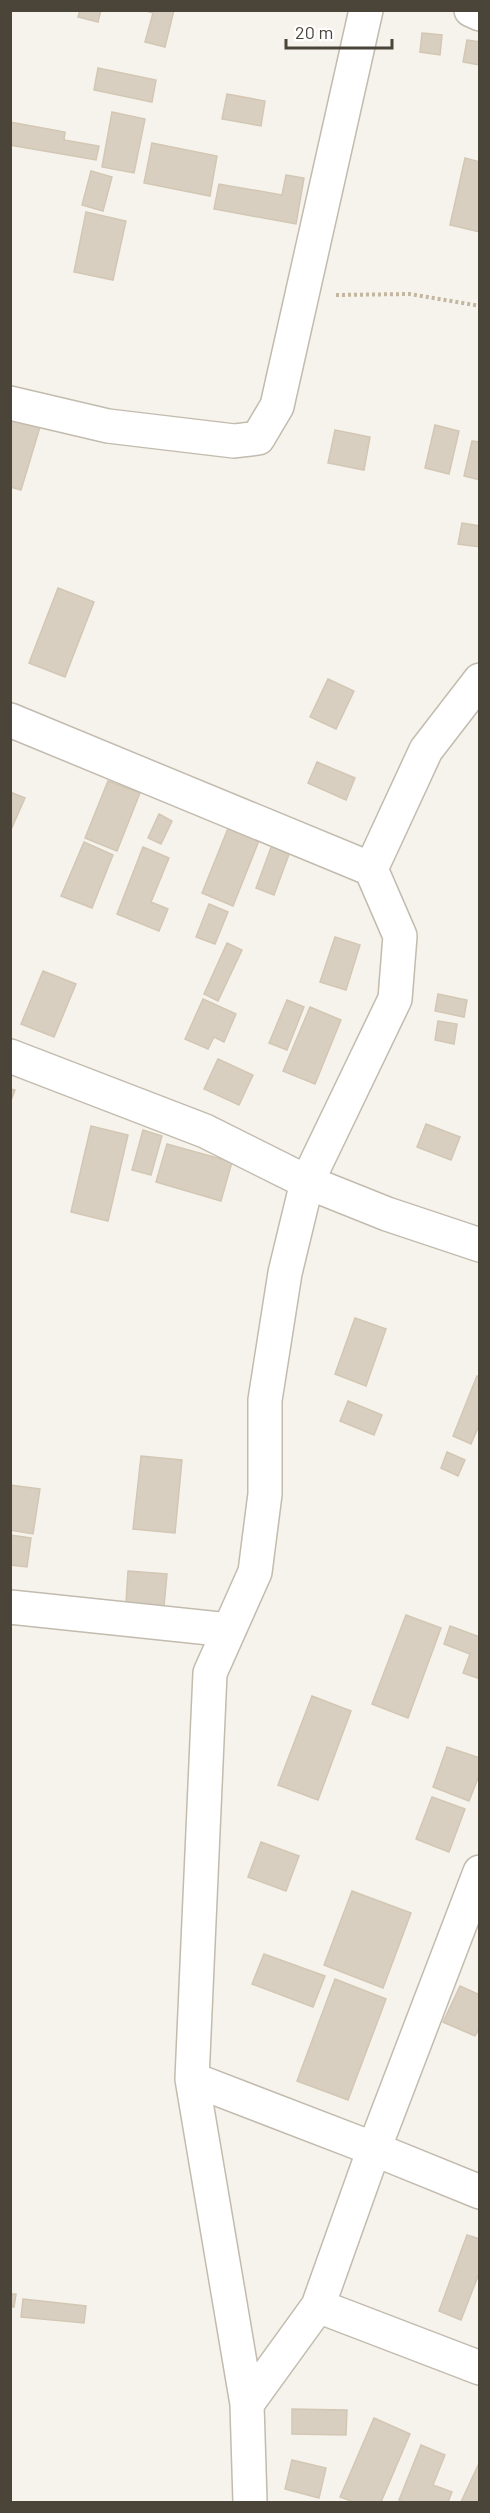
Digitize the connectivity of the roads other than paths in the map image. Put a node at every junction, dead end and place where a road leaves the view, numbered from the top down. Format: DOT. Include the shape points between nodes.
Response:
graph roads {
  1 [pos="366,10"];
  2 [pos="471,10"];
  3 [pos="480,14"];
  4 [pos="10,403"];
  5 [pos="480,680"];
  6 [pos="10,720"];
  7 [pos="371,869"];
  8 [pos="10,1056"];
  9 [pos="308,1182"];
  10 [pos="480,1245"];
  11 [pos="10,1607"];
  12 [pos="229,1630"];
  13 [pos="480,1872"];
  14 [pos="192,2079"];
  15 [pos="374,2149"];
  16 [pos="480,2192"];
  17 [pos="318,2306"];
  18 [pos="480,2368"];
  19 [pos="247,2404"];
  20 [pos="250,2502"];
  1 -- 4 [label="street" via="277,406 258,438 234,441 108,426"];
  2 -- 3 [label="street"];
  5 -- 7 [label="street" via="426,750"];
  6 -- 7 [label="street"];
  7 -- 9 [label="street" via="400,936 395,999"];
  8 -- 9 [label="street" via="205,1131"];
  9 -- 10 [label="street"];
  9 -- 12 [label="street" via="285,1274 265,1400 265,1494 255,1572"];
  11 -- 12 [label="street"];
  12 -- 14 [label="street" via="210,1673"];
  13 -- 15 [label="street"];
  14 -- 15 [label="street"];
  14 -- 19 [label="street"];
  15 -- 16 [label="street"];
  15 -- 17 [label="street"];
  17 -- 18 [label="street"];
  17 -- 19 [label="street"];
  19 -- 20 [label="street"];
}
